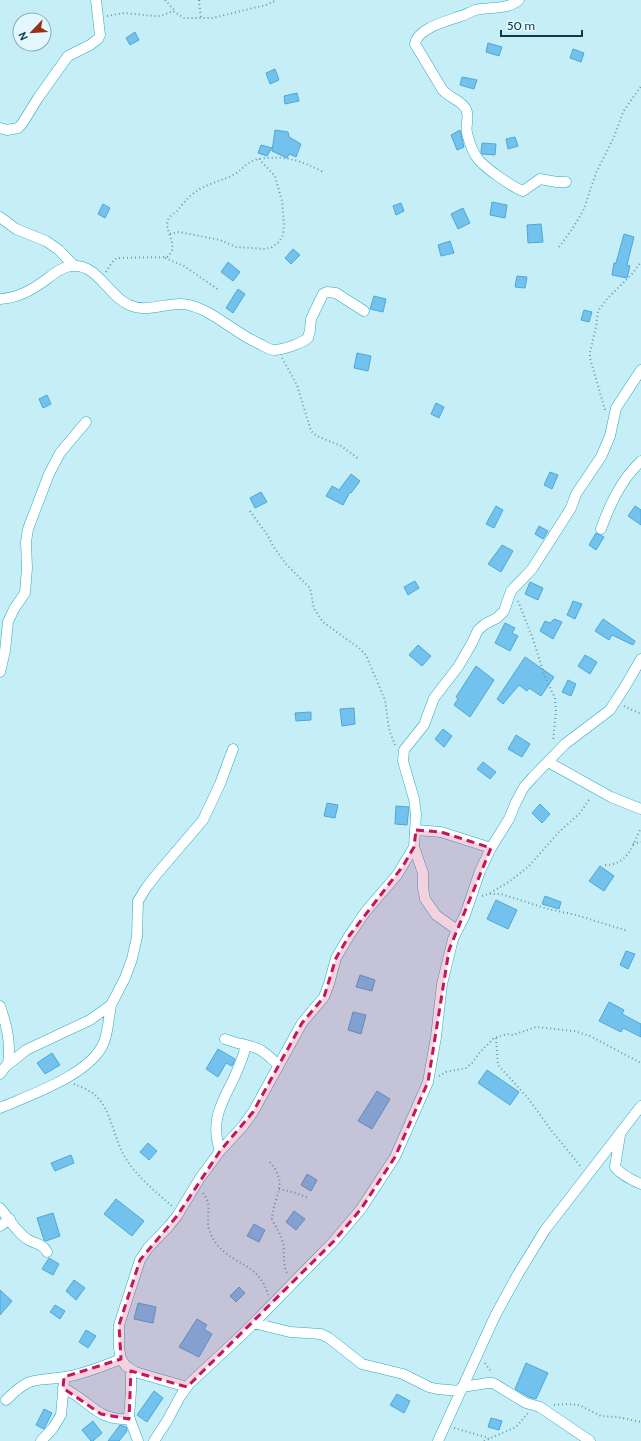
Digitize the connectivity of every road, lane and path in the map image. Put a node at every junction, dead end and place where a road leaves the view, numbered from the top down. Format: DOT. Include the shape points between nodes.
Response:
graph roads {
  1 [pos="96,0"];
  2 [pos="165,0"];
  3 [pos="199,0"];
  4 [pos="277,0"];
  5 [pos="519,0"];
  6 [pos="175,12"];
  7 [pos="98,17"];
  8 [pos="201,19"];
  9 [pos="641,86"];
  10 [pos="0,128"];
  11 [pos="259,159"];
  12 [pos="323,172"];
  13 [pos="566,182"];
  14 [pos="0,217"];
  15 [pos="170,234"];
  16 [pos="559,247"];
  17 [pos="165,258"];
  18 [pos="641,262"];
  19 [pos="74,266"];
  20 [pos="102,280"];
  21 [pos="219,290"];
  22 [pos="0,299"];
  23 [pos="364,311"];
  24 [pos="272,350"];
  25 [pos="641,370"];
  26 [pos="606,414"];
  27 [pos="86,422"];
  28 [pos="359,459"];
  29 [pos="641,461"];
  30 [pos="250,511"];
  31 [pos="601,529"];
  32 [pos="513,588"];
  33 [pos="641,659"];
  34 [pos="0,672"];
  35 [pos="616,701"];
  36 [pos="641,714"];
  37 [pos="233,749"];
  38 [pos="551,759"];
  39 [pos="403,761"];
  40 [pos="597,790"];
  41 [pos="641,809"];
  42 [pos="641,828"];
  43 [pos="416,830"];
  44 [pos="641,842"];
  45 [pos="634,844"];
  46 [pos="414,847"];
  47 [pos="491,848"];
  48 [pos="605,865"];
  49 [pos="490,894"];
  50 [pos="470,902"];
  51 [pos="457,930"];
  52 [pos="628,931"];
  53 [pos="111,1005"];
  54 [pos="0,1006"];
  55 [pos="496,1037"];
  56 [pos="225,1039"];
  57 [pos="246,1046"];
  58 [pos="641,1063"];
  59 [pos="8,1064"];
  60 [pos="279,1065"];
  61 [pos="0,1074"];
  62 [pos="63,1080"];
  63 [pos="428,1082"];
  64 [pos="641,1106"];
  65 [pos="0,1108"];
  66 [pos="620,1133"];
  67 [pos="220,1151"];
  68 [pos="270,1162"];
  69 [pos="587,1175"];
  70 [pos="641,1184"];
  71 [pos="195,1187"];
  72 [pos="279,1190"];
  73 [pos="309,1198"];
  74 [pos="0,1208"];
  75 [pos="179,1212"];
  76 [pos="10,1220"];
  77 [pos="0,1226"];
  78 [pos="47,1252"];
  79 [pos="295,1282"];
  80 [pos="270,1306"];
  81 [pos="254,1323"];
  82 [pos="480,1349"];
  83 [pos="121,1359"];
  84 [pos="131,1370"];
  85 [pos="64,1383"];
  86 [pos="187,1387"];
  87 [pos="501,1387"];
  88 [pos="461,1389"];
  89 [pos="6,1400"];
  90 [pos="537,1407"];
  91 [pos="130,1419"];
  92 [pos="641,1422"];
  93 [pos="445,1426"];
  94 [pos="490,1438"];
  95 [pos="41,1441"];
  96 [pos="138,1441"];
  97 [pos="154,1441"];
  98 [pos="438,1441"];
  99 [pos="484,1441"];
  100 [pos="590,1441"];
  1 -- 7 [label="street"];
  2 -- 6 [label="path"];
  3 -- 8 [label="path"];
  4 -- 8 [label="path" via="220,17"];
  5 -- 13 [label="street" via="511,6 474,11 440,22 417,38 415,44 442,89 466,109 467,134 481,162 503,180 523,191 540,179"];
  6 -- 7 [label="path" via="161,16 124,13"];
  6 -- 8 [label="path" via="184,18"];
  7 -- 10 [label="street" via="99,38 68,56 18,128"];
  9 -- 16 [label="path" via="623,112 596,173 584,209"];
  11 -- 12 [label="path" via="295,159"];
  11 -- 15 [label="path" via="193,194 168,220"];
  11 -- 15 [label="path" via="275,176 282,201 284,224 279,242 265,249 236,247 220,240 179,232"];
  14 -- 19 [label="street" via="16,229 53,245"];
  15 -- 17 [label="path" via="172,251"];
  17 -- 20 [label="path" via="117,258 109,266"];
  17 -- 21 [label="path" via="184,266"];
  18 -- 26 [label="path" via="598,311 590,358"];
  19 -- 20 [label="street" via="91,271"];
  19 -- 22 [label="street" via="63,268 24,294"];
  20 -- 24 [label="street" via="128,305 152,308 183,304 204,310"];
  23 -- 24 [label="street" via="336,293 327,292 323,294 311,319 309,336 284,349"];
  24 -- 28 [label="path" via="282,358 297,385 311,431"];
  25 -- 32 [label="street" via="616,408 610,436 601,457 532,569"];
  27 -- 34 [label="street" via="60,453 28,529 26,593 8,622"];
  29 -- 31 [label="street" via="630,472 615,495"];
  30 -- 39 [label="path" via="282,559 310,588 314,609 323,622 366,655 385,700 388,729"];
  32 -- 38 [label="path" via="555,698"];
  32 -- 39 [label="street" via="504,611 480,627 458,667 434,698 424,725 404,750"];
  33 -- 35 [label="street"];
  35 -- 36 [label="path"];
  35 -- 38 [label="street" via="610,710 565,744"];
  37 -- 53 [label="street" via="203,820 156,875 138,901 137,937 132,959"];
  38 -- 40 [label="street"];
  38 -- 47 [label="street" via="524,787 509,819"];
  39 -- 43 [label="street" via="414,799"];
  40 -- 41 [label="street"];
  40 -- 49 [label="path" via="580,814 566,824 528,867"];
  42 -- 45 [label="path"];
  43 -- 46 [label="street"];
  43 -- 47 [label="street" via="441,832"];
  44 -- 45 [label="path"];
  45 -- 48 [label="path" via="620,862"];
  46 -- 51 [label="street" via="423,873 423,888 428,904 436,914"];
  46 -- 60 [label="street" via="397,875 366,910 349,936 336,958 324,997 302,1023"];
  47 -- 50 [label="street"];
  49 -- 50 [label="path"];
  49 -- 52 [label="path" via="501,894"];
  50 -- 51 [label="street"];
  51 -- 63 [label="street" via="449,950 442,984"];
  53 -- 59 [label="street" via="90,1020 26,1050"];
  53 -- 62 [label="street" via="104,1041 98,1052 90,1062"];
  54 -- 59 [label="street" via="10,1045"];
  55 -- 58 [label="path" via="513,1035 536,1027 574,1031 590,1036"];
  55 -- 63 [label="path" via="466,1068 446,1072"];
  55 -- 69 [label="path" via="497,1062 500,1068 528,1098"];
  56 -- 57 [label="street"];
  57 -- 60 [label="street" via="260,1050"];
  57 -- 67 [label="street" via="242,1061 219,1108 216,1136"];
  59 -- 61 [label="street"];
  60 -- 67 [label="street" via="253,1112"];
  62 -- 65 [label="street"];
  62 -- 75 [label="path" via="96,1096 110,1118 125,1158 142,1178"];
  63 -- 79 [label="street" via="395,1157 361,1209"];
  64 -- 66 [label="street"];
  66 -- 69 [label="street"];
  66 -- 70 [label="street" via="615,1167"];
  67 -- 71 [label="street"];
  68 -- 72 [label="path" via="279,1176"];
  69 -- 82 [label="street" via="541,1236 503,1302"];
  71 -- 75 [label="street"];
  71 -- 80 [label="path" via="209,1202 208,1222 213,1238 219,1247 262,1279"];
  72 -- 73 [label="path"];
  72 -- 79 [label="path" via="272,1219 283,1243 287,1274"];
  74 -- 76 [label="street"];
  75 -- 83 [label="street" via="140,1260 119,1325"];
  76 -- 77 [label="street"];
  76 -- 78 [label="street" via="20,1234 27,1240 45,1247"];
  79 -- 80 [label="street"];
  80 -- 81 [label="street"];
  81 -- 86 [label="street"];
  81 -- 88 [label="street" via="290,1332 321,1334 362,1364 403,1374 429,1387"];
  82 -- 87 [label="path" via="487,1366"];
  82 -- 88 [label="street"];
  83 -- 84 [label="street"];
  83 -- 85 [label="street" via="82,1373"];
  84 -- 86 [label="street"];
  84 -- 91 [label="street"];
  85 -- 89 [label="street" via="33,1380 17,1389"];
  85 -- 91 [label="street" via="101,1414 116,1419"];
  85 -- 95 [label="street" via="61,1415"];
  86 -- 97 [label="street"];
  87 -- 88 [label="street" via="488,1382"];
  87 -- 90 [label="street" via="512,1396"];
  88 -- 93 [label="street"];
  90 -- 92 [label="path" via="556,1404 579,1405 601,1416"];
  90 -- 94 [label="path" via="516,1426"];
  90 -- 100 [label="street"];
  91 -- 96 [label="street"];
  93 -- 94 [label="path"];
  93 -- 98 [label="street"];
  94 -- 99 [label="path"];
}
